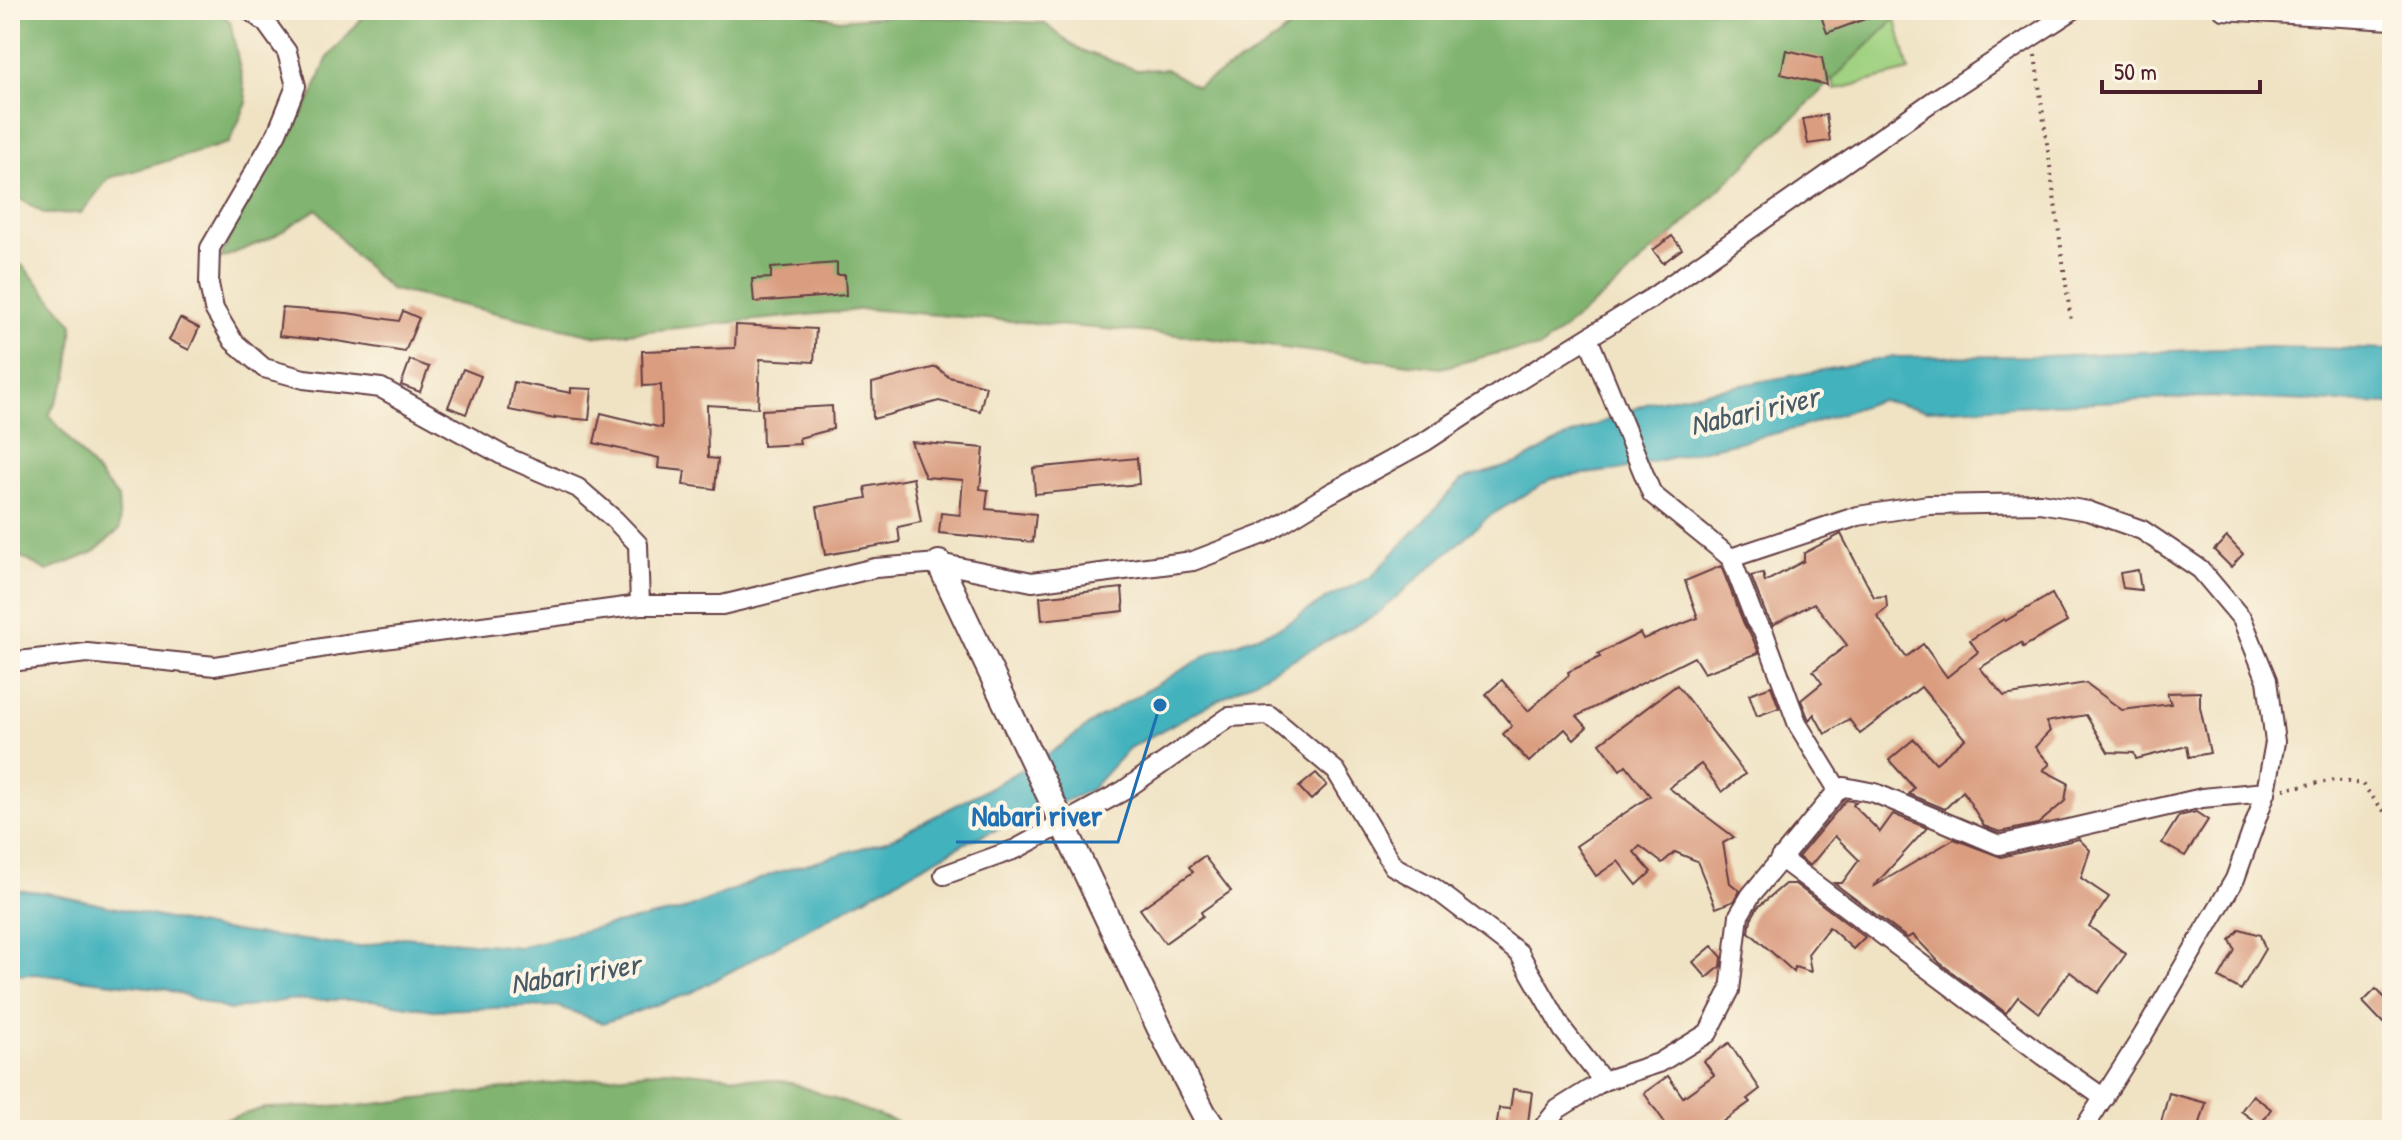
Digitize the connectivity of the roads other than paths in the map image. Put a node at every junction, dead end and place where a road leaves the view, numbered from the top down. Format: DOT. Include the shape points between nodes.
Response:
graph roads {
  1 [pos="249,10"];
  2 [pos="2073,10"];
  3 [pos="2223,10"];
  4 [pos="2392,20"];
  5 [pos="1588,338"];
  6 [pos="1731,558"];
  7 [pos="939,563"];
  8 [pos="640,605"];
  9 [pos="10,662"];
  10 [pos="1838,790"];
  11 [pos="2266,792"];
  12 [pos="1063,823"];
  13 [pos="1780,858"];
  14 [pos="944,875"];
  15 [pos="1603,1081"];
  16 [pos="2104,1098"];
  17 [pos="1215,1130"];
  18 [pos="1541,1130"];
  19 [pos="2083,1130"];
  1 -- 8 [label="street" via="287,52 296,86 277,133 210,248 214,309 233,341 264,368 304,379 381,388 504,456 578,488 638,544"];
  2 -- 5 [label="street"];
  3 -- 4 [label="street"];
  5 -- 6 [label="street" via="1652,494"];
  5 -- 7 [label="street" via="1426,441 1264,534 1193,561 1032,582"];
  6 -- 10 [label="street" via="1798,725"];
  6 -- 11 [label="street" via="1858,516 1928,505 2040,503 2088,511 2142,530 2200,569 2242,619 2267,680 2275,742"];
  7 -- 8 [label="street" via="875,568 722,605"];
  7 -- 12 [label="street"];
  8 -- 9 [label="street" via="215,666 87,653"];
  10 -- 11 [label="street" via="1875,793 1999,845 2202,798"];
  10 -- 13 [label="street"];
  11 -- 16 [label="street" via="2235,879"];
  12 -- 14 [label="street" via="1016,849"];
  12 -- 15 [label="street" via="1123,791 1229,717 1269,715 1336,771 1393,866 1434,888 1519,953 1563,1030"];
  12 -- 17 [label="street" via="1159,1027"];
  13 -- 15 [label="street" via="1739,915 1730,990 1708,1033 1659,1063"];
  13 -- 16 [label="street"];
  15 -- 18 [label="street" via="1558,1109"];
  16 -- 19 [label="street"];
}
